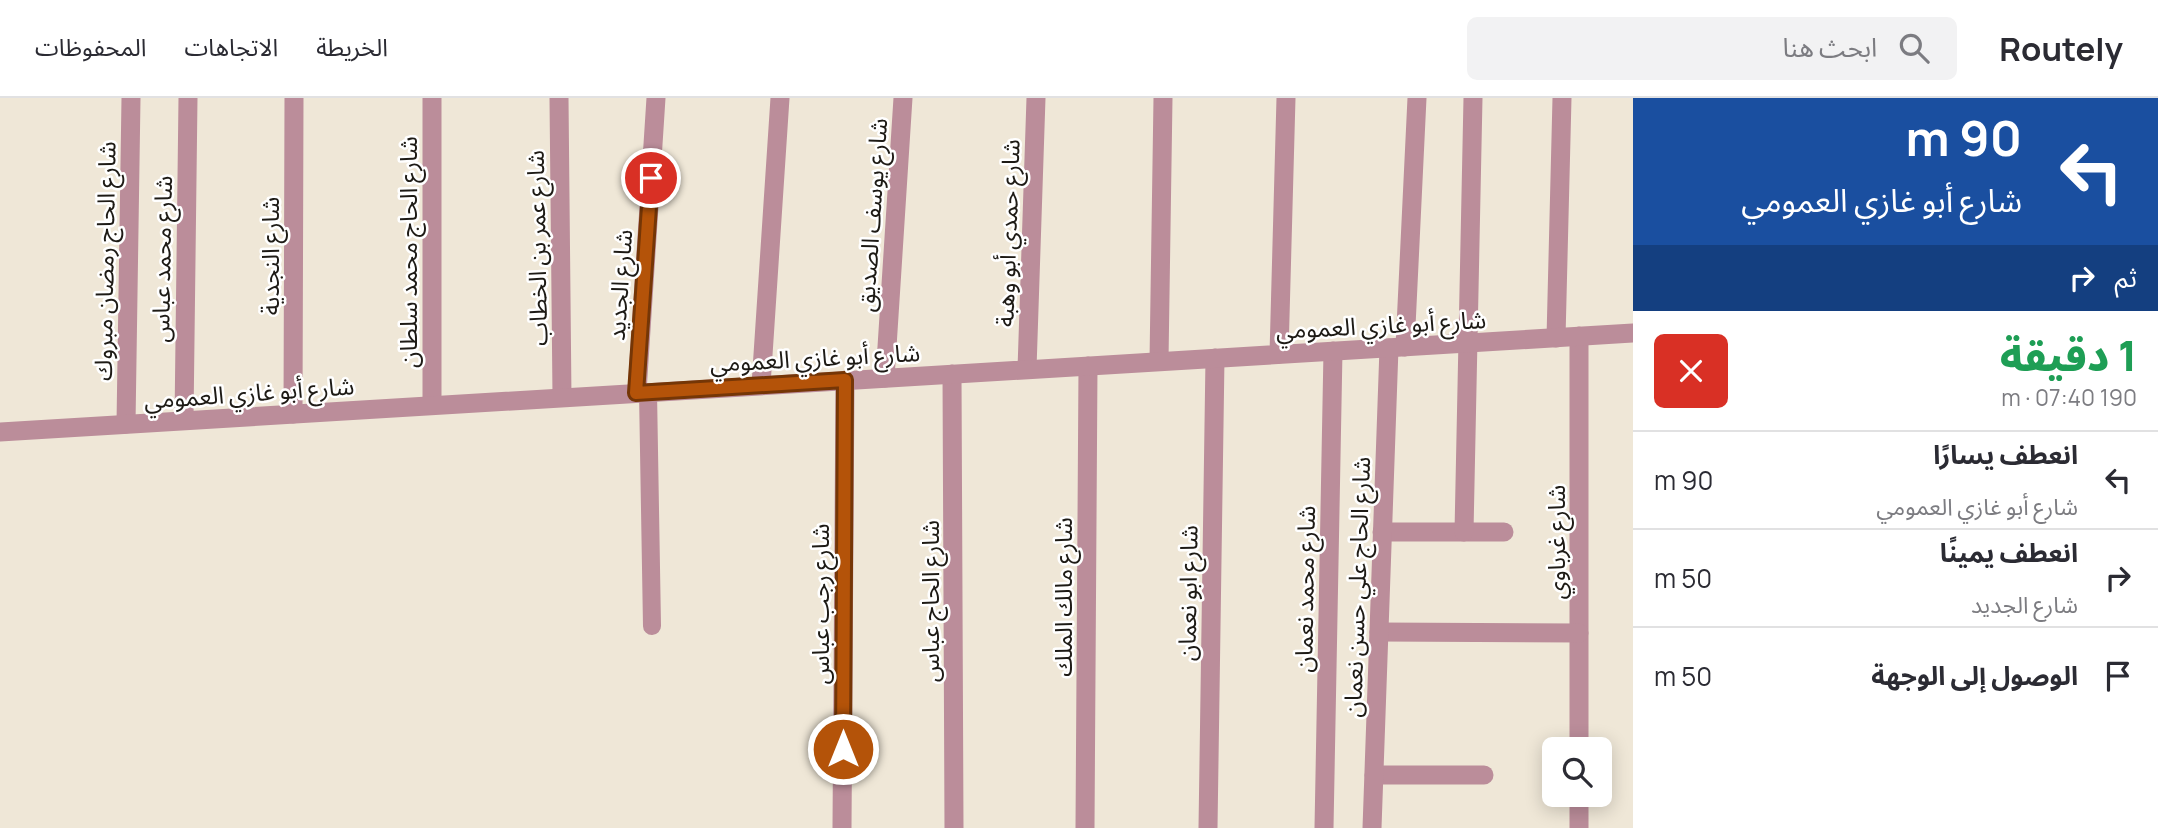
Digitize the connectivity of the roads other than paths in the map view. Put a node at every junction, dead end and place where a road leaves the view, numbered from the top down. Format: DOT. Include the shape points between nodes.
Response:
graph roads {
  1 [pos="131,98"];
  2 [pos="188,98"];
  3 [pos="294,98"];
  4 [pos="432,98"];
  5 [pos="558,98"];
  6 [pos="656,98"];
  7 [pos="779,98"];
  8 [pos="903,98"];
  9 [pos="1036,98"];
  10 [pos="1163,98"];
  11 [pos="1286,98"];
  12 [pos="1417,98"];
  13 [pos="1473,98"];
  14 [pos="1562,98"];
  15 [pos="1633,333"];
  16 [pos="1579,336"];
  17 [pos="1556,338"];
  18 [pos="1468,343"];
  19 [pos="1397,347"];
  20 [pos="1333,351"];
  21 [pos="1279,354"];
  22 [pos="1215,358"];
  23 [pos="1159,361"];
  24 [pos="1088,366"];
  25 [pos="1027,369"];
  26 [pos="952,374"];
  27 [pos="884,377"];
  28 [pos="845,380"];
  29 [pos="761,385"];
  30 [pos="642,392"];
  31 [pos="562,397"];
  32 [pos="432,405"];
  33 [pos="292,414"];
  34 [pos="184,420"];
  35 [pos="126,424"];
  36 [pos="0,432"];
  37 [pos="1382,532"];
  38 [pos="1464,532"];
  39 [pos="1504,532"];
  40 [pos="652,626"];
  41 [pos="1379,632"];
  42 [pos="1579,633"];
  43 [pos="1579,737"];
  44 [pos="1374,775"];
  45 [pos="1484,775"];
  46 [pos="1579,807"];
  47 [pos="842,828"];
  48 [pos="954,828"];
  49 [pos="1085,828"];
  50 [pos="1209,828"];
  51 [pos="1324,828"];
  52 [pos="1372,828"];
  53 [pos="1579,828"];
  1 -- 35 [label="street, شارع الحاج رمضان مبروك"];
  2 -- 34 [label="street, شارع محمد عباس"];
  3 -- 33 [label="street, شارع النجدية"];
  4 -- 32 [label="street, شارع الحاج محمد سلطان"];
  5 -- 31 [label="street, شارع عمر بن الخطاب"];
  6 -- 30 [label="street, شارع الجديد"];
  7 -- 29 [label="street"];
  8 -- 27 [label="street, شارع يوسف الصديق"];
  9 -- 25 [label="street, شارع حمدي أبو وهبة"];
  10 -- 23 [label="street"];
  11 -- 21 [label="street"];
  12 -- 19 [label="street, شارع الحاج علي حسن نعمان"];
  13 -- 18 [label="street"];
  14 -- 17 [label="street"];
  15 -- 16 [label="street, شارع أبو غازي العمومي"];
  16 -- 17 [label="street, شارع أبو غازي العمومي"];
  16 -- 42 [label="street, شارع غرباوي"];
  17 -- 18 [label="street, شارع أبو غازي العمومي"];
  18 -- 19 [label="street, شارع أبو غازي العمومي"];
  18 -- 38 [label="street"];
  19 -- 20 [label="street, شارع أبو غازي العمومي"];
  19 -- 37 [label="street, شارع الحاج علي حسن نعمان"];
  20 -- 21 [label="street, شارع أبو غازي العمومي"];
  20 -- 51 [label="street, شارع محمد نعمان"];
  21 -- 22 [label="street, شارع أبو غازي العمومي"];
  22 -- 23 [label="street, شارع أبو غازي العمومي"];
  22 -- 50 [label="street, شارع ابو نعمان"];
  23 -- 24 [label="street, شارع أبو غازي العمومي"];
  24 -- 25 [label="street, شارع أبو غازي العمومي"];
  24 -- 49 [label="street, شارع مالك الملك"];
  25 -- 26 [label="street, شارع أبو غازي العمومي"];
  26 -- 27 [label="street, شارع أبو غازي العمومي"];
  26 -- 48 [label="street, شارع الحاج عباس"];
  27 -- 28 [label="street, شارع أبو غازي العمومي"];
  28 -- 29 [label="street, شارع أبو غازي العمومي"];
  28 -- 47 [label="street, شارع رجب عباس"];
  29 -- 30 [label="street, شارع أبو غازي العمومي"];
  30 -- 31 [label="street, شارع أبو غازي العمومي"];
  30 -- 40 [label="lane"];
  31 -- 32 [label="street, شارع أبو غازي العمومي"];
  32 -- 33 [label="street, شارع أبو غازي العمومي"];
  33 -- 34 [label="street, شارع أبو غازي العمومي"];
  34 -- 35 [label="street, شارع أبو غازي العمومي"];
  35 -- 36 [label="street, شارع أبو غازي العمومي"];
  37 -- 38 [label="street"];
  37 -- 41 [label="street, شارع الحاج علي حسن نعمان"];
  38 -- 39 [label="street"];
  41 -- 42 [label="street"];
  41 -- 44 [label="street, شارع الحاج علي حسن نعمان"];
  42 -- 43 [label="street, شارع غرباوي"];
  44 -- 45 [label="street"];
  44 -- 52 [label="street, شارع الحاج علي حسن نعمان"];
  46 -- 53 [label="street"];
}
